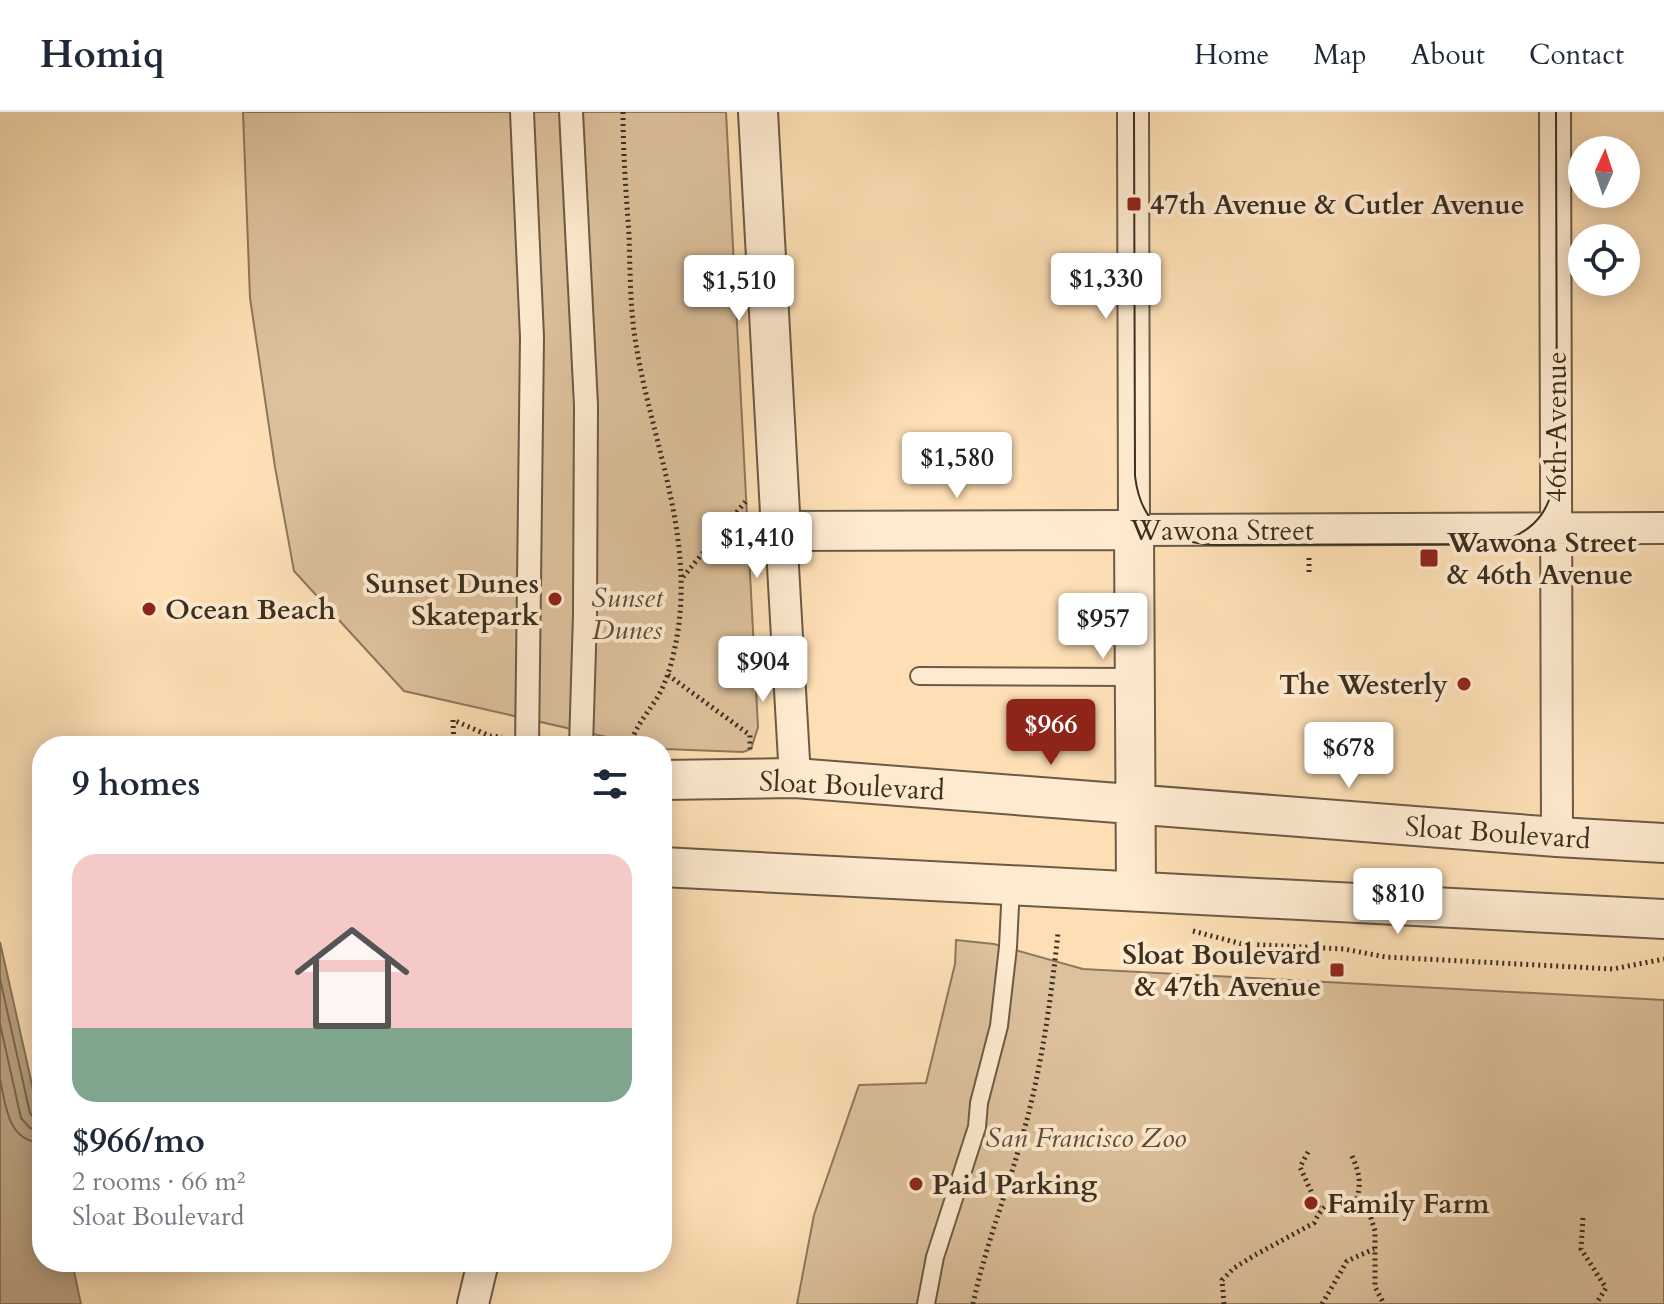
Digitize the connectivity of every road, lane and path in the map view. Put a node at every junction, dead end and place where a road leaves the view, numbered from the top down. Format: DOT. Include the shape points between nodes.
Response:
graph roads {
  1 [pos="522,112"];
  2 [pos="571,112"];
  3 [pos="623,112"];
  4 [pos="758,112"];
  5 [pos="1133,112"];
  6 [pos="1555,112"];
  7 [pos="749,497"];
  8 [pos="1664,528"];
  9 [pos="1556,529"];
  10 [pos="1134,530"];
  11 [pos="781,531"];
  12 [pos="682,577"];
  13 [pos="668,675"];
  14 [pos="919,676"];
  15 [pos="1134,677"];
  16 [pos="454,736"];
  17 [pos="490,736"];
  18 [pos="527,736"];
  19 [pos="581,736"];
  20 [pos="633,736"];
  21 [pos="750,753"];
  22 [pos="795,778"];
  23 [pos="672,780"];
  24 [pos="1135,804"];
  25 [pos="1557,837"];
  26 [pos="1664,843"];
  27 [pos="672,868"];
  28 [pos="1011,885"];
  29 [pos="1136,891"];
  30 [pos="1664,919"];
  31 [pos="1184,928"];
  32 [pos="1058,933"];
  33 [pos="1664,959"];
  34 [pos="1308,1152"];
  35 [pos="1352,1156"];
  36 [pos="1356,1200"];
  37 [pos="1320,1211"];
  38 [pos="1583,1218"];
  39 [pos="1374,1249"];
  40 [pos="481,1272"];
  41 [pos="473,1304"];
  42 [pos="926,1304"];
  43 [pos="973,1304"];
  44 [pos="1224,1304"];
  45 [pos="1322,1304"];
  46 [pos="1384,1304"];
  47 [pos="1596,1304"];
  1 -- 18 [label="street" via="532,337"];
  2 -- 19 [label="street" via="586,405"];
  3 -- 12 [label="path" via="634,329 672,502"];
  4 -- 11 [label="street"];
  5 -- 10 [label="street"];
  6 -- 9 [label="street, 46th Avenue"];
  7 -- 12 [label="path"];
  8 -- 9 [label="street, Wawona Street"];
  9 -- 10 [label="street, Wawona Street"];
  9 -- 25 [label="street, 46th Avenue"];
  10 -- 11 [label="street, Wawona Street"];
  10 -- 15 [label="street"];
  11 -- 22 [label="street"];
  12 -- 13 [label="path" via="677,641"];
  13 -- 20 [label="path"];
  13 -- 21 [label="path" via="750,735"];
  14 -- 15 [label="lane"];
  15 -- 24 [label="street"];
  16 -- 17 [label="path" via="453,720"];
  22 -- 23 [label="street, Sloat Boulevard"];
  22 -- 24 [label="street, Sloat Boulevard"];
  24 -- 25 [label="street, Sloat Boulevard"];
  24 -- 29 [label="street"];
  25 -- 26 [label="street, Sloat Boulevard"];
  27 -- 28 [label="street"];
  28 -- 29 [label="street"];
  28 -- 42 [label="lane" via="999,1026 977,1127 935,1257"];
  29 -- 30 [label="street"];
  31 -- 33 [label="path" via="1242,944 1344,949 1386,957 1613,969"];
  32 -- 43 [label="path" via="1034,1091"];
  34 -- 37 [label="path" via="1300,1167"];
  35 -- 36 [label="path" via="1361,1186"];
  36 -- 37 [label="path" via="1328,1203"];
  36 -- 39 [label="path" via="1367,1205 1373,1219"];
  37 -- 44 [label="path" via="1314,1223 1234,1268 1222,1280"];
  38 -- 47 [label="path" via="1581,1249 1606,1288"];
  39 -- 45 [label="path" via="1347,1261"];
  39 -- 46 [label="path" via="1375,1287"];
  40 -- 41 [label="street"];
}
